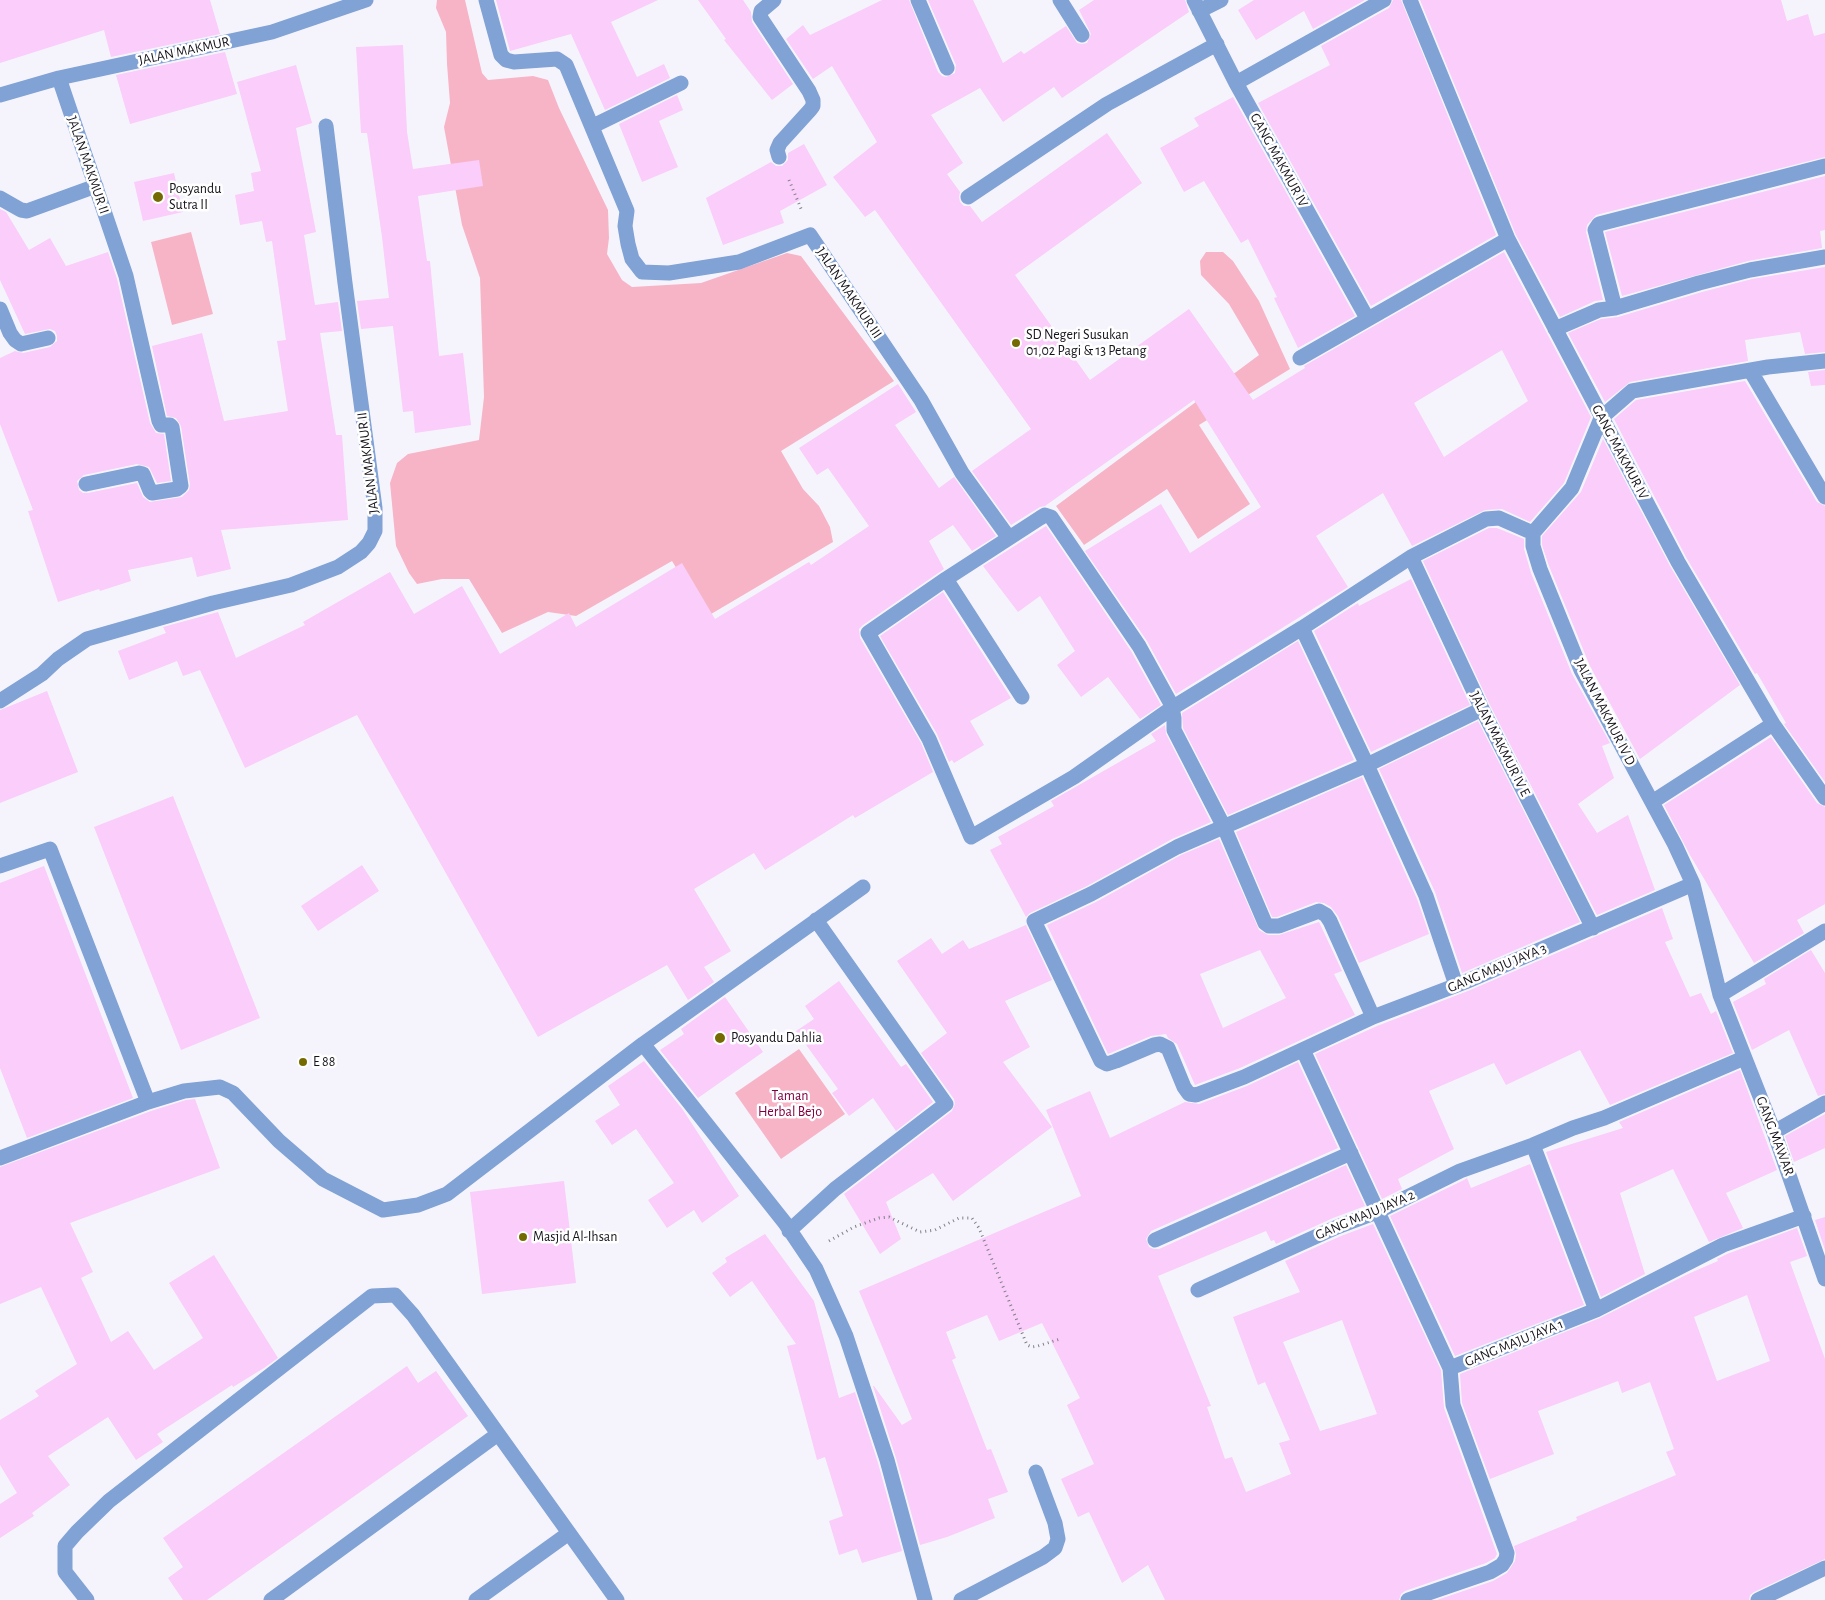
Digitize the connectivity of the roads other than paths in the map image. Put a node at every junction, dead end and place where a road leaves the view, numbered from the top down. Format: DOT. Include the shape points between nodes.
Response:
graph roads {
  1 [pos="366,0"];
  2 [pos="486,0"];
  3 [pos="774,0"];
  4 [pos="918,0"];
  5 [pos="1060,0"];
  6 [pos="1221,0"];
  7 [pos="1384,0"];
  8 [pos="1410,0"];
  9 [pos="1197,5"];
  10 [pos="1082,35"];
  11 [pos="1218,44"];
  12 [pos="947,68"];
  13 [pos="59,78"];
  14 [pos="680,83"];
  15 [pos="1236,83"];
  16 [pos="0,95"];
  17 [pos="326,126"];
  18 [pos="593,126"];
  19 [pos="779,157"];
  20 [pos="1825,166"];
  21 [pos="96,186"];
  22 [pos="968,197"];
  23 [pos="0,198"];
  24 [pos="1508,239"];
  25 [pos="1825,257"];
  26 [pos="1615,308"];
  27 [pos="0,309"];
  28 [pos="1367,318"];
  29 [pos="1555,329"];
  30 [pos="48,338"];
  31 [pos="1300,358"];
  32 [pos="1825,361"];
  33 [pos="1750,370"];
  34 [pos="1601,418"];
  35 [pos="86,484"];
  36 [pos="1825,497"];
  37 [pos="1533,533"];
  38 [pos="1009,538"];
  39 [pos="1410,557"];
  40 [pos="946,579"];
  41 [pos="1302,628"];
  42 [pos="1022,697"];
  43 [pos="0,700"];
  44 [pos="1172,708"];
  45 [pos="1482,710"];
  46 [pos="1773,724"];
  47 [pos="1367,765"];
  48 [pos="1825,798"];
  49 [pos="1652,802"];
  50 [pos="1224,827"];
  51 [pos="0,866"];
  52 [pos="1693,884"];
  53 [pos="863,887"];
  54 [pos="816,920"];
  55 [pos="1593,928"];
  56 [pos="1825,931"];
  57 [pos="1456,985"];
  58 [pos="1720,995"];
  59 [pos="1373,1018"];
  60 [pos="643,1044"];
  61 [pos="1303,1050"];
  62 [pos="1744,1058"];
  63 [pos="148,1102"];
  64 [pos="1825,1103"];
  65 [pos="1774,1132"];
  66 [pos="1534,1145"];
  67 [pos="1351,1153"];
  68 [pos="0,1158"];
  69 [pos="1377,1212"];
  70 [pos="1804,1216"];
  71 [pos="789,1231"];
  72 [pos="1155,1240"];
  73 [pos="1825,1279"];
  74 [pos="1198,1290"];
  75 [pos="1596,1310"];
  76 [pos="1450,1368"];
  77 [pos="498,1434"];
  78 [pos="1036,1472"];
  79 [pos="569,1533"];
  80 [pos="1825,1568"];
  81 [pos="87,1600"];
  82 [pos="271,1600"];
  83 [pos="476,1600"];
  84 [pos="617,1600"];
  85 [pos="924,1600"];
  86 [pos="961,1600"];
  87 [pos="1408,1600"];
  88 [pos="1758,1600"];
  1 -- 13 [label="street, JALAN MAKMUR" via="272,32"];
  2 -- 18 [label="street, JALAN MAKMUR III" via="501,55 514,62 557,59 566,65"];
  3 -- 19 [label="street" via="761,11 760,17 813,100 813,106 780,143"];
  4 -- 12 [label="street"];
  5 -- 10 [label="street"];
  6 -- 9 [label="street"];
  7 -- 15 [label="street"];
  8 -- 24 [label="street, GANG MAKMUR IV"];
  9 -- 11 [label="street, GANG MAKMUR IV"];
  11 -- 15 [label="street, GANG MAKMUR IV"];
  11 -- 22 [label="street" via="1107,104"];
  13 -- 16 [label="street, JALAN MAKMUR"];
  13 -- 21 [label="street, JALAN MAKMUR II"];
  14 -- 18 [label="street"];
  15 -- 28 [label="street, GANG MAKMUR IV"];
  17 -- 43 [label="street, JALAN MAKMUR II" via="375,508 375,531 369,543 338,567 291,585 213,602 87,639 42,674"];
  18 -- 38 [label="street, JALAN MAKMUR III" via="627,211 625,226 632,259 642,272 669,273 739,262 810,235 921,400 962,473"];
  20 -- 26 [label="street" via="1599,224 1595,230"];
  21 -- 23 [label="street" via="27,211"];
  21 -- 35 [label="street, JALAN MAKMUR II" via="126,276 158,421 172,427 181,486 152,493 143,474 138,473"];
  24 -- 28 [label="street"];
  24 -- 29 [label="street, GANG MAKMUR IV"];
  25 -- 26 [label="street" via="1750,270"];
  26 -- 29 [label="street" via="1598,310"];
  27 -- 30 [label="street" via="15,340 22,344"];
  28 -- 31 [label="street"];
  29 -- 34 [label="street, GANG MAKMUR IV"];
  32 -- 33 [label="street"];
  33 -- 34 [label="street" via="1632,392"];
  33 -- 36 [label="street"];
  34 -- 37 [label="street" via="1572,488"];
  34 -- 46 [label="street, GANG MAKMUR IV" via="1678,562"];
  37 -- 39 [label="street" via="1499,518 1486,519"];
  37 -- 49 [label="street, JALAN MAKMUR IV D" via="1540,569 1581,670"];
  38 -- 40 [label="street"];
  38 -- 44 [label="street" via="1045,515 1051,517 1139,646"];
  39 -- 41 [label="street"];
  39 -- 45 [label="street, JALAN MAKMUR IV E"];
  40 -- 42 [label="street"];
  40 -- 44 [label="street" via="868,633 929,739 971,837 1074,777"];
  41 -- 44 [label="street"];
  41 -- 47 [label="street"];
  44 -- 50 [label="street" via="1174,730"];
  45 -- 47 [label="street"];
  45 -- 55 [label="street, JALAN MAKMUR IV E"];
  46 -- 48 [label="street, GANG MAKMUR IV"];
  46 -- 49 [label="street"];
  47 -- 50 [label="street"];
  47 -- 57 [label="street" via="1426,896"];
  49 -- 52 [label="street, JALAN MAKMUR IV D"];
  50 -- 59 [label="street" via="1265,923 1279,926 1318,911 1326,915"];
  50 -- 61 [label="street, GANG MAJU JAYA 3" via="1177,847 1034,921 1101,1061 1107,1064 1160,1044 1168,1048 1184,1087 1189,1094 1196,1095"];
  51 -- 63 [label="street" via="50,849"];
  52 -- 55 [label="street, GANG MAJU JAYA 3"];
  52 -- 58 [label="street"];
  53 -- 54 [label="street"];
  54 -- 60 [label="street"];
  54 -- 71 [label="street" via="946,1104 835,1189"];
  55 -- 57 [label="street, GANG MAJU JAYA 3"];
  56 -- 58 [label="street"];
  57 -- 59 [label="street, GANG MAJU JAYA 3"];
  58 -- 62 [label="street, GANG MAWAR"];
  59 -- 61 [label="street, GANG MAJU JAYA 3"];
  60 -- 63 [label="street" via="448,1194 418,1205 383,1210 323,1179 279,1141 233,1094 220,1087 184,1091"];
  60 -- 71 [label="street"];
  61 -- 67 [label="street"];
  62 -- 65 [label="street, GANG MAWAR"];
  62 -- 66 [label="street, GANG MAJU JAYA 2"];
  63 -- 68 [label="street"];
  64 -- 65 [label="street"];
  65 -- 70 [label="street, GANG MAWAR"];
  66 -- 69 [label="street, GANG MAJU JAYA 2" via="1460,1171"];
  66 -- 75 [label="street"];
  67 -- 69 [label="street"];
  67 -- 72 [label="street"];
  69 -- 74 [label="street, GANG MAJU JAYA 2"];
  69 -- 76 [label="street"];
  70 -- 73 [label="street, GANG MAWAR"];
  70 -- 75 [label="street, GANG MAJU JAYA 1" via="1723,1245"];
  71 -- 85 [label="street" via="816,1269 846,1336 887,1460"];
  75 -- 76 [label="street, GANG MAJU JAYA 1"];
  76 -- 87 [label="street, GANG MAJU JAYA 1" via="1453,1405 1507,1553 1506,1559 1490,1572"];
  77 -- 79 [label="street"];
  77 -- 81 [label="street" via="407,1308 395,1295 372,1296 109,1501 76,1532 66,1546 65,1572"];
  77 -- 82 [label="street"];
  78 -- 86 [label="street" via="1055,1523 1058,1539 1055,1548"];
  79 -- 83 [label="street"];
  79 -- 84 [label="street"];
  80 -- 88 [label="street"];
}
